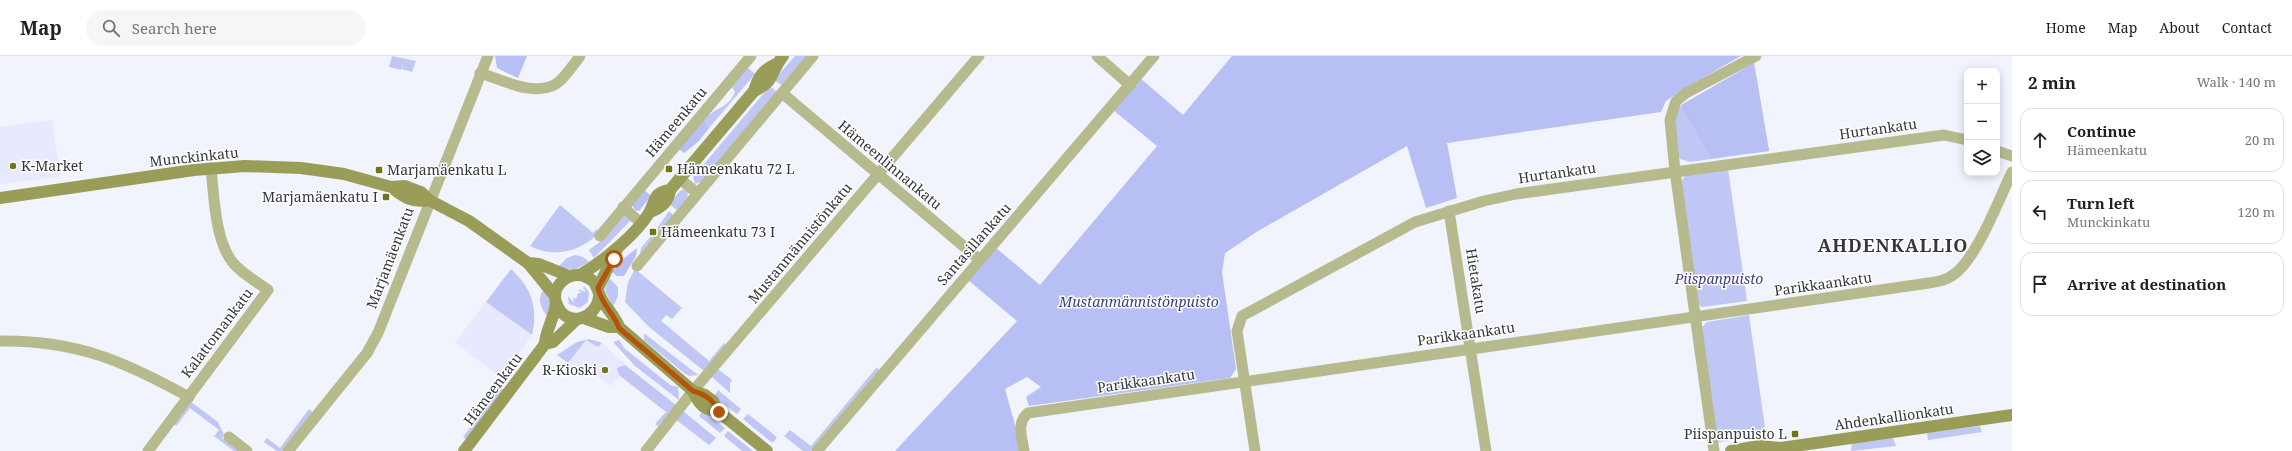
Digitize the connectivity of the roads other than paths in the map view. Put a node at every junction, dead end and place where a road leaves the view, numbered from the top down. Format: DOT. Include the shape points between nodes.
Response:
graph roads {
  1 [pos="488,56"];
  2 [pos="580,56"];
  3 [pos="814,56"];
  4 [pos="979,56"];
  5 [pos="1097,56"];
  6 [pos="1154,56"];
  7 [pos="1756,56"];
  8 [pos="745,58"];
  9 [pos="780,60"];
  10 [pos="480,73"];
  11 [pos="1130,85"];
  12 [pos="782,93"];
  13 [pos="1964,139"];
  14 [pos="2000,152"];
  15 [pos="2012,156"];
  16 [pos="211,168"];
  17 [pos="1675,171"];
  18 [pos="2012,172"];
  19 [pos="877,174"];
  20 [pos="679,178"];
  21 [pos="697,193"];
  22 [pos="0,198"];
  23 [pos="429,200"];
  24 [pos="623,207"];
  25 [pos="1449,211"];
  26 [pos="641,223"];
  27 [pos="600,236"];
  28 [pos="617,249"];
  29 [pos="980,260"];
  30 [pos="528,263"];
  31 [pos="637,266"];
  32 [pos="575,276"];
  33 [pos="598,292"];
  34 [pos="555,299"];
  35 [pos="1696,317"];
  36 [pos="580,318"];
  37 [pos="619,328"];
  38 [pos="0,341"];
  39 [pos="545,344"];
  40 [pos="1471,348"];
  41 [pos="1244,382"];
  42 [pos="693,391"];
  43 [pos="189,397"];
  44 [pos="2012,415"];
  45 [pos="229,437"];
  46 [pos="1777,449"];
  47 [pos="148,451"];
  48 [pos="247,451"];
  49 [pos="288,451"];
  50 [pos="464,451"];
  51 [pos="646,451"];
  52 [pos="767,451"];
  53 [pos="817,451"];
  54 [pos="1024,451"];
  55 [pos="1255,451"];
  56 [pos="1486,451"];
  57 [pos="1714,451"];
  58 [pos="1731,451"];
  1 -- 10 [label="street, Marjamäenkatu"];
  2 -- 10 [label="street" via="557,84 543,90 525,88"];
  3 -- 12 [label="street"];
  4 -- 19 [label="street, Mustanmännistönkatu"];
  5 -- 11 [label="street"];
  6 -- 11 [label="street, Santasillankatu"];
  7 -- 17 [label="street" via="1686,93 1676,102 1670,120"];
  8 -- 24 [label="street, Hämeenkatu"];
  9 -- 20 [label="main road" via="757,79 754,91"];
  10 -- 23 [label="street, Marjamäenkatu"];
  11 -- 29 [label="street, Santasillankatu"];
  12 -- 19 [label="street, Hämeenlinnankatu"];
  12 -- 21 [label="street"];
  13 -- 17 [label="street, Hurtankatu" via="1944,135"];
  14 -- 15 [label="street"];
  16 -- 22 [label="main road, Munckinkatu"];
  16 -- 23 [label="main road, Munckinkatu" via="300,168 344,174 391,187 405,186 421,192"];
  16 -- 43 [label="street, Kalattomankatu" via="224,250 234,265 268,290"];
  17 -- 25 [label="street, Hurtankatu" via="1516,194"];
  17 -- 35 [label="street"];
  18 -- 35 [label="street, Parikkaankatu" via="1977,245 1965,264 1949,278"];
  19 -- 29 [label="street, Hämeenlinnankatu"];
  19 -- 42 [label="street, Mustanmännistönkatu"];
  20 -- 21 [label="street"];
  20 -- 26 [label="main road" via="670,190 662,191 656,197 650,212"];
  21 -- 31 [label="street"];
  23 -- 30 [label="main road, Munckinkatu" via="469,222"];
  23 -- 49 [label="street, Marjamäenkatu" via="378,333 367,353"];
  24 -- 26 [label="street"];
  24 -- 27 [label="street, Hämeenkatu"];
  25 -- 40 [label="street, Hietakatu"];
  25 -- 41 [label="street, Hurtankatu" via="1415,222 1388,235 1242,316 1237,331"];
  26 -- 28 [label="main road"];
  28 -- 32 [label="main road"];
  28 -- 33 [label="main road"];
  29 -- 53 [label="street, Santasillankatu"];
  30 -- 32 [label="main road, Munckinkatu" via="539,264 559,274"];
  30 -- 34 [label="main road, Munckinkatu"];
  32 -- 33 [label="main road" via="588,277"];
  32 -- 34 [label="main road" via="560,283"];
  33 -- 36 [label="main road" via="595,310"];
  33 -- 37 [label="main road" via="617,320"];
  34 -- 36 [label="main road" via="564,314"];
  34 -- 39 [label="main road, Hämeenkatu" via="555,316 545,337"];
  35 -- 40 [label="street, Parikkaankatu"];
  35 -- 57 [label="street"];
  36 -- 37 [label="main road"];
  36 -- 39 [label="main road, Hämeenkatu" via="553,342"];
  37 -- 42 [label="main road"];
  38 -- 43 [label="street" via="54,344 94,353 142,371"];
  39 -- 50 [label="main road, Hämeenkatu"];
  40 -- 41 [label="street, Parikkaankatu"];
  40 -- 56 [label="street, Hietakatu"];
  41 -- 54 [label="street, Parikkaankatu" via="1028,413 1020,424"];
  41 -- 55 [label="street, Hurtankatu"];
  42 -- 51 [label="street, Mustanmännistönkatu"];
  42 -- 52 [label="main road" via="698,403 708,410 719,412"];
  43 -- 47 [label="street, Kalattomankatu"];
  44 -- 46 [label="main road, Ahdenkallionkatu"];
  45 -- 48 [label="street"];
  46 -- 58 [label="main road, Ahdenkallionkatu" via="1759,446"];
}
